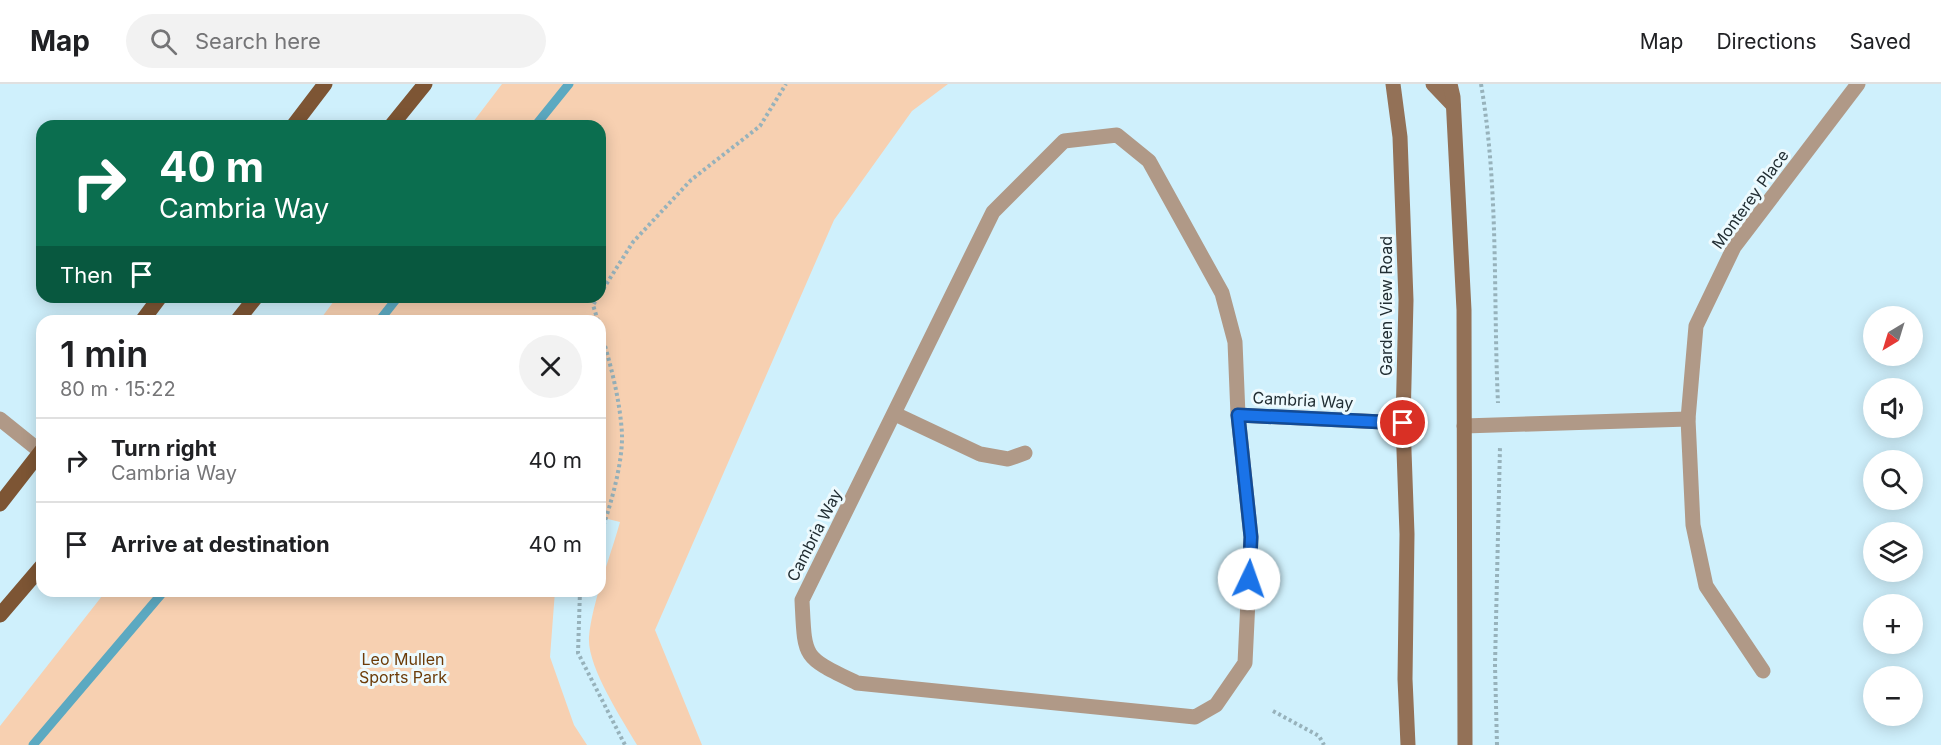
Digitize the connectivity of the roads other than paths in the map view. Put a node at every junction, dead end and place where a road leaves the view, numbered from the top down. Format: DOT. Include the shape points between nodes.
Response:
graph roads {
  1 [pos="325,84"];
  2 [pos="425,84"];
  3 [pos="1393,84"];
  4 [pos="1433,84"];
  5 [pos="1450,84"];
  6 [pos="1858,84"];
  7 [pos="1453,105"];
  8 [pos="298,120"];
  9 [pos="396,120"];
  10 [pos="251,303"];
  11 [pos="242,315"];
  12 [pos="895,414"];
  13 [pos="1238,415"];
  14 [pos="0,419"];
  15 [pos="1688,419"];
  16 [pos="1403,423"];
  17 [pos="1464,426"];
  18 [pos="36,447"];
  19 [pos="1024,453"];
  20 [pos="36,457"];
  21 [pos="0,504"];
  22 [pos="36,573"];
  23 [pos="0,615"];
  24 [pos="1763,671"];
  25 [pos="1408,745"];
  26 [pos="1465,745"];
  1 -- 8 [label="main road"];
  2 -- 9 [label="main road"];
  3 -- 16 [label="main road, Garden View Road" via="1400,137 1406,300"];
  4 -- 7 [label="main road"];
  5 -- 7 [label="main road"];
  6 -- 15 [label="street, Monterey Place" via="1726,261 1696,326"];
  7 -- 17 [label="main road" via="1464,310"];
  10 -- 11 [label="main road"];
  12 -- 13 [label="street, Cambria Way" via="993,212 1064,141 1117,135 1149,160 1222,293 1235,342"];
  12 -- 13 [label="street, Cambria Way" via="802,600 805,648 816,663 857,683 1195,717 1216,705 1245,663 1251,537"];
  12 -- 19 [label="street" via="980,454 1008,459"];
  13 -- 16 [label="street, Cambria Way"];
  14 -- 18 [label="street"];
  15 -- 17 [label="street"];
  15 -- 24 [label="street, Monterey Place" via="1693,525 1706,586"];
  16 -- 25 [label="main road, Garden View Road"];
  17 -- 26 [label="main road"];
  20 -- 21 [label="main road"];
  22 -- 23 [label="main road"];
}
